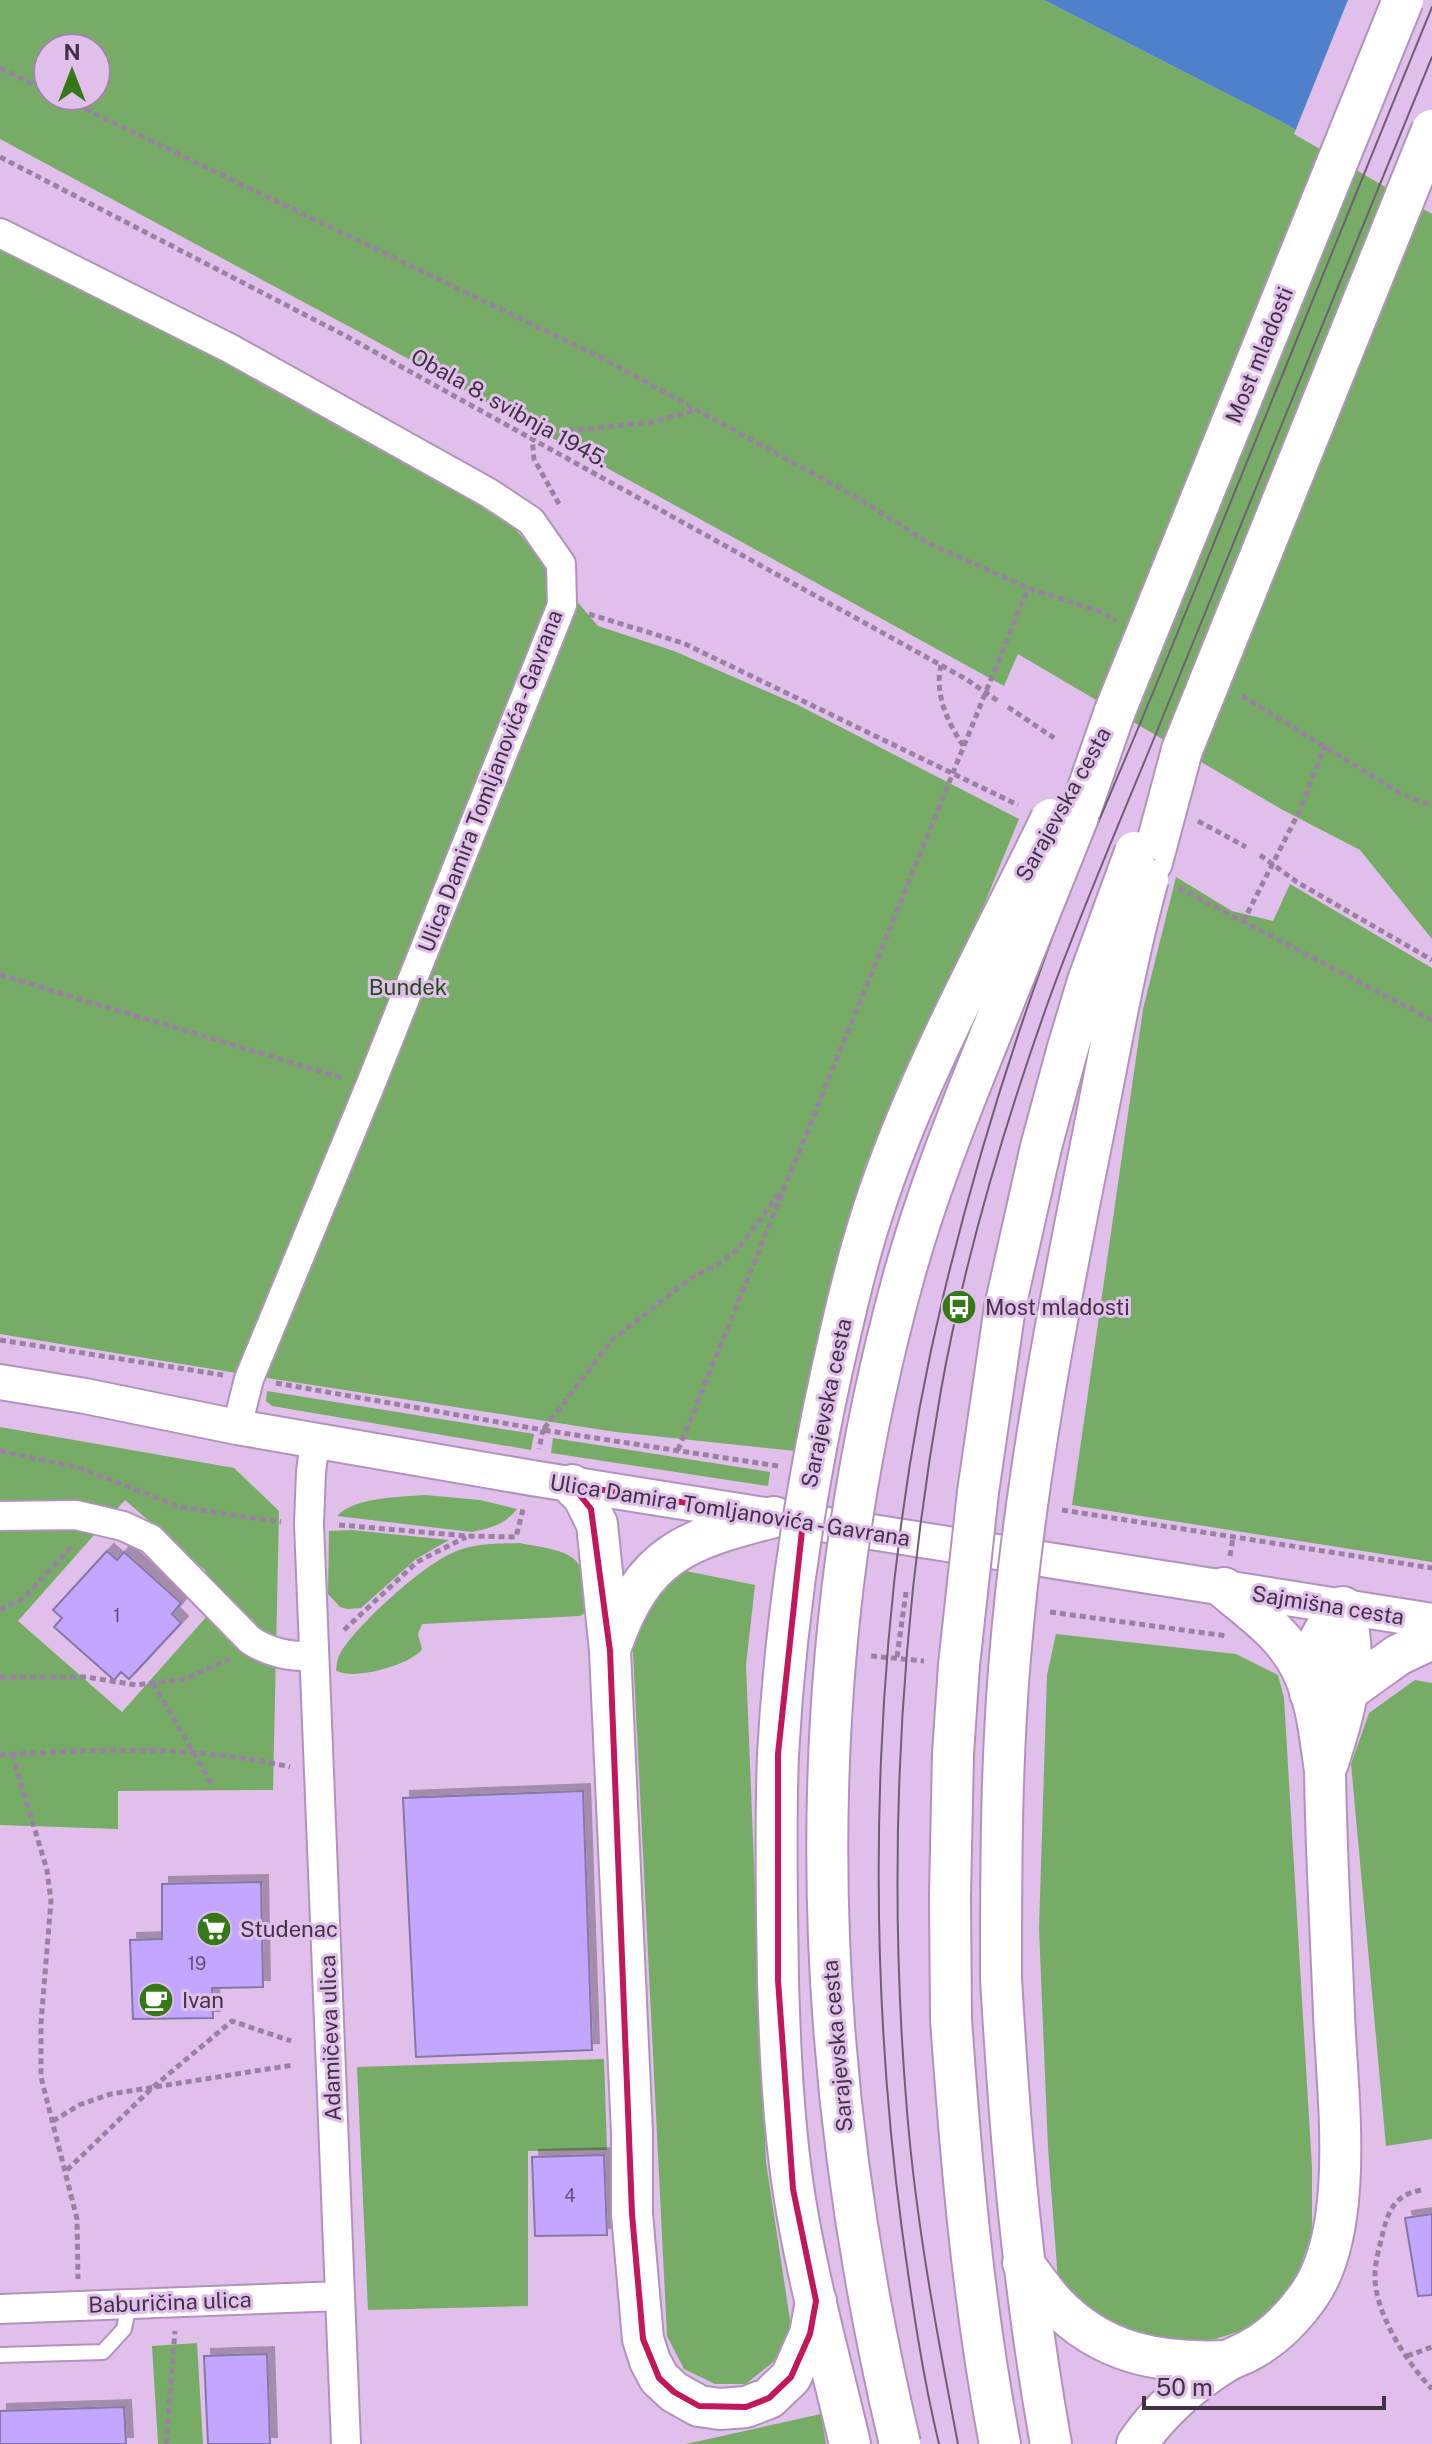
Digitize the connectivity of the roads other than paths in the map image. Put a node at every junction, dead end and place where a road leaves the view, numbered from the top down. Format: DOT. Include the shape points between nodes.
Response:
graph roads {
  1 [pos="1403,0"];
  2 [pos="1432,130"];
  3 [pos="0,233"];
  4 [pos="1115,711"];
  5 [pos="1055,811"];
  6 [pos="1153,866"];
  7 [pos="0,1382"];
  8 [pos="237,1427"];
  9 [pos="315,1441"];
  10 [pos="572,1485"];
  11 [pos="0,1516"];
  12 [pos="774,1517"];
  13 [pos="1227,1572"];
  14 [pos="1343,1607"];
  15 [pos="1432,1621"];
  16 [pos="1432,1639"];
  17 [pos="610,1651"];
  18 [pos="314,1657"];
  19 [pos="1329,1692"];
  20 [pos="1023,2263"];
  21 [pos="340,2296"];
  22 [pos="816,2301"];
  23 [pos="129,2304"];
  24 [pos="0,2309"];
  25 [pos="0,2355"];
  26 [pos="1227,2361"];
  27 [pos="346,2444"];
  28 [pos="850,2444"];
  29 [pos="900,2444"];
  30 [pos="1000,2444"];
  31 [pos="1051,2444"];
  32 [pos="1137,2444"];
  1 -- 4 [label="main road, Most mladosti, bridge"];
  2 -- 6 [label="main road, bridge" via="1182,750"];
  3 -- 8 [label="street, Ulica Damira Tomljanovića - Gavrana" via="231,349 489,493 531,521 561,564 562,605 249,1379"];
  4 -- 5 [label="main road, Sarajevska cesta"];
  5 -- 22 [label="main road, Sarajevska cesta, bridge" via="922,1086 872,1212 814,1455 787,1644 777,1815 785,2113 793,2189"];
  5 -- 29 [label="main road, Sarajevska cesta, bridge" via="905,1270 860,1467 846,1564 829,1756 829,1980 850,2184"];
  6 -- 20 [label="main road, bridge" via="1115,1019 1054,1342 1024,1526 1010,1656 1001,1978"];
  6 -- 30 [label="main road, bridge" via="1092,968 1041,1147 1005,1307 959,1665 951,2019 971,2259"];
  7 -- 8 [label="street, Ulica Damira Tomljanovića - Gavrana"];
  8 -- 9 [label="street, Ulica Damira Tomljanovića - Gavrana"];
  9 -- 10 [label="street, Ulica Damira Tomljanovića - Gavrana"];
  9 -- 18 [label="street, Adamičeva ulica" via="309,1524"];
  10 -- 12 [label="street, Ulica Damira Tomljanovića - Gavrana"];
  10 -- 17 [label="main road" via="597,1524"];
  11 -- 18 [label="street" via="64,1515 123,1526 151,1539 250,1640 287,1656"];
  12 -- 13 [label="street, Ulica Damira Tomljanovića - Gavrana"];
  12 -- 17 [label="main road" via="688,1543 666,1557 635,1592"];
  13 -- 14 [label="street, Sajmišna cesta"];
  13 -- 19 [label="main road" via="1302,1669"];
  14 -- 15 [label="street, Sajmišna cesta"];
  14 -- 19 [label="main road" via="1351,1641"];
  16 -- 19 [label="main road"];
  17 -- 22 [label="main road" via="632,2214 643,2339 650,2361 674,2392 699,2406 746,2407 769,2398 791,2377 810,2334"];
  18 -- 21 [label="street, Adamičeva ulica"];
  19 -- 26 [label="main road" via="1343,1718 1325,1771 1337,2214 1327,2261 1311,2292 1275,2332"];
  20 -- 26 [label="main road" via="1053,2302 1115,2347 1158,2360"];
  20 -- 31 [label="main road"];
  21 -- 23 [label="street, Baburičina ulica"];
  21 -- 27 [label="street, Adamičeva ulica"];
  22 -- 28 [label="main road, Sarajevska cesta"];
  23 -- 24 [label="street, Baburičina ulica"];
  23 -- 25 [label="lane" via="124,2329 103,2352"];
  26 -- 32 [label="main road" via="1173,2400"];
}
